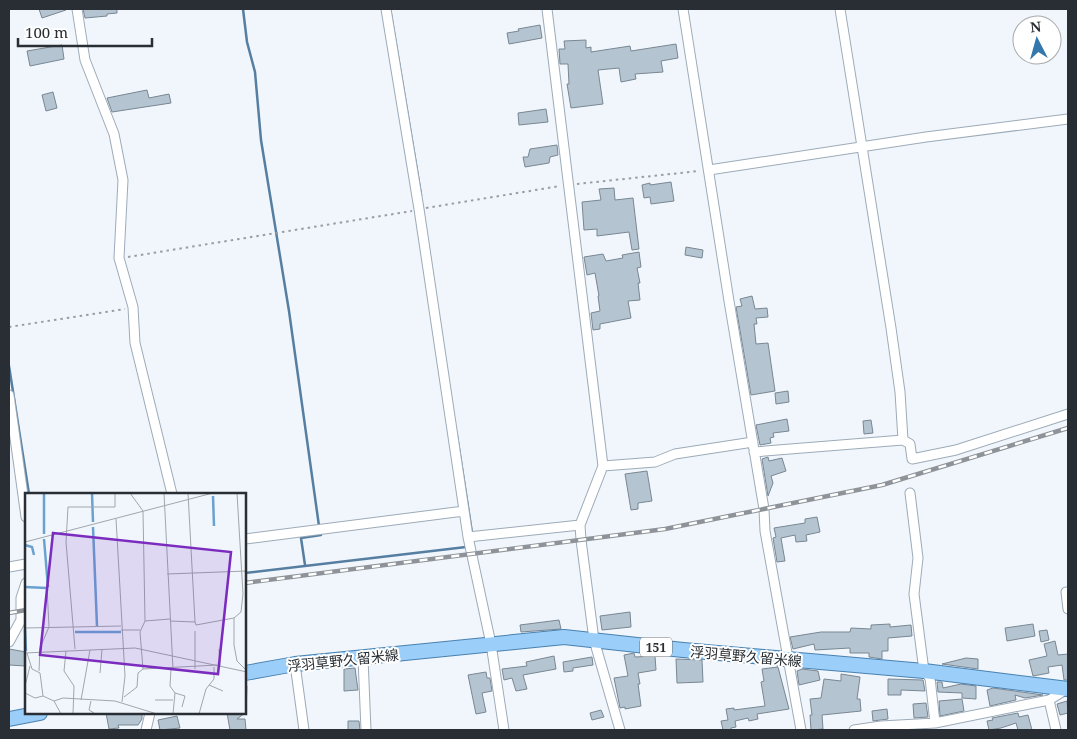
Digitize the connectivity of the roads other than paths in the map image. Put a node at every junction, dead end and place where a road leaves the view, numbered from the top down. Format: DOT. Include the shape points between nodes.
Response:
graph roads {
  1 [pos="77,9"];
  2 [pos="386,9"];
  3 [pos="547,9"];
  4 [pos="683,9"];
  5 [pos="840,9"];
  6 [pos="1068,119"];
  7 [pos="862,147"];
  8 [pos="709,170"];
  9 [pos="9,395"];
  10 [pos="1068,414"];
  11 [pos="903,440"];
  12 [pos="753,442"];
  13 [pos="754,452"];
  14 [pos="603,466"];
  15 [pos="172,493"];
  16 [pos="910,493"];
  17 [pos="25,510"];
  18 [pos="464,511"];
  19 [pos="580,526"];
  20 [pos="468,537"];
  21 [pos="246,539"];
  22 [pos="25,564"];
  23 [pos="9,567"];
  24 [pos="25,586"];
  25 [pos="1066,592"];
  26 [pos="1068,609"];
  27 [pos="594,640"];
  28 [pos="9,642"];
  29 [pos="491,644"];
  30 [pos="363,658"];
  31 [pos="788,660"];
  32 [pos="295,664"];
  33 [pos="924,671"];
  34 [pos="246,674"];
  35 [pos="1068,688"];
  36 [pos="1049,700"];
  37 [pos="35,714"];
  38 [pos="150,714"];
  39 [pos="9,719"];
  40 [pos="935,723"];
  41 [pos="146,730"];
  42 [pos="304,730"];
  43 [pos="366,730"];
  44 [pos="504,730"];
  45 [pos="620,730"];
  46 [pos="801,730"];
  47 [pos="854,730"];
  48 [pos="1056,730"];
  1 -- 15 [label="street" via="85,60 114,134 123,180 119,258 133,307 135,343"];
  2 -- 18 [label="street"];
  3 -- 14 [label="street"];
  4 -- 8 [label="street"];
  5 -- 7 [label="street"];
  6 -- 7 [label="street"];
  7 -- 8 [label="street"];
  7 -- 11 [label="street" via="900,392"];
  8 -- 12 [label="street"];
  9 -- 17 [label="street"];
  10 -- 11 [label="street" via="956,450 912,459 910,444"];
  11 -- 13 [label="street"];
  12 -- 13 [label="street"];
  12 -- 14 [label="street" via="675,454 655,462"];
  13 -- 31 [label="street"];
  14 -- 19 [label="street"];
  16 -- 33 [label="street" via="918,558 914,594"];
  18 -- 20 [label="street"];
  18 -- 21 [label="street"];
  19 -- 20 [label="street"];
  19 -- 27 [label="street"];
  20 -- 29 [label="street"];
  22 -- 23 [label="street"];
  24 -- 28 [label="street" via="21,598 21,620"];
  25 -- 26 [label="street"];
  27 -- 29 [label="main road, 浮羽草野久留米線 / 151" via="564,637"];
  27 -- 31 [label="main road, 浮羽草野久留米線 / 151"];
  27 -- 45 [label="street"];
  29 -- 30 [label="main road, 浮羽草野久留米線 / 151"];
  29 -- 44 [label="street"];
  30 -- 32 [label="main road, 浮羽草野久留米線 / 151"];
  30 -- 43 [label="street"];
  31 -- 33 [label="main road, 浮羽草野久留米線 / 151"];
  31 -- 46 [label="street"];
  32 -- 34 [label="main road, 浮羽草野久留米線 / 151"];
  32 -- 42 [label="street"];
  33 -- 35 [label="main road, 浮羽草野久留米線 / 151"];
  33 -- 40 [label="street" via="930,678"];
  35 -- 36 [label="street"];
  36 -- 40 [label="street"];
  36 -- 48 [label="street"];
  37 -- 39 [label="main road"];
  38 -- 41 [label="street"];
  40 -- 47 [label="street"];
}
